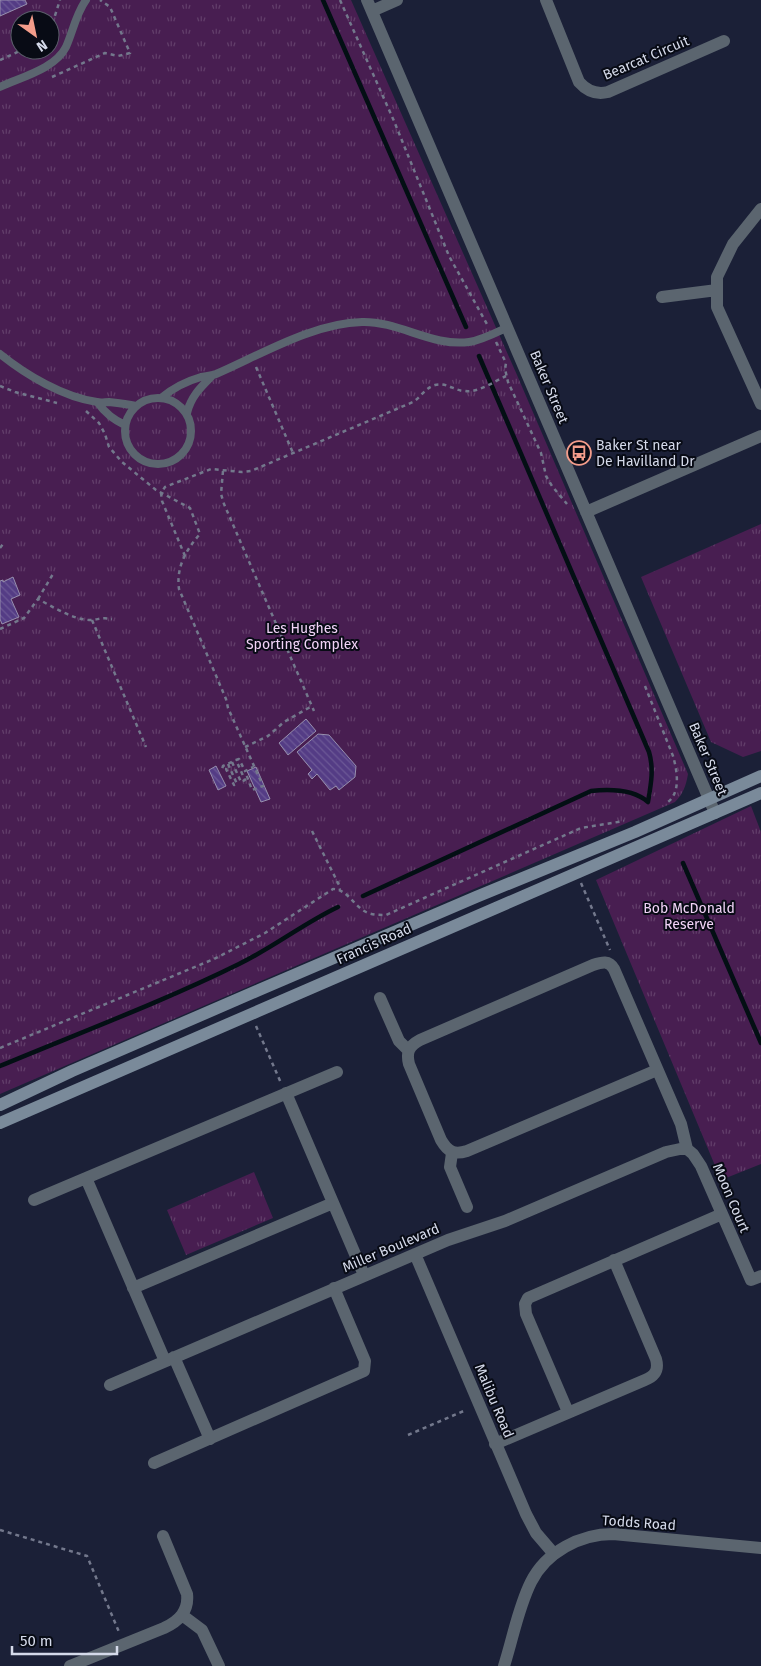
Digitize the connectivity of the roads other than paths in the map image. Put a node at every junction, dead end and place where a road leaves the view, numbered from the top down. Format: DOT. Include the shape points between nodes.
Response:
graph roads {
  1 [pos="86,0"];
  2 [pos="397,0"];
  3 [pos="546,0"];
  4 [pos="370,5"];
  5 [pos="724,41"];
  6 [pos="0,86"];
  7 [pos="761,209"];
  8 [pos="717,290"];
  9 [pos="662,297"];
  10 [pos="508,328"];
  11 [pos="0,354"];
  12 [pos="213,375"];
  13 [pos="161,398"];
  14 [pos="98,403"];
  15 [pos="761,404"];
  16 [pos="136,406"];
  17 [pos="187,413"];
  18 [pos="126,425"];
  19 [pos="761,436"];
  20 [pos="586,512"];
  21 [pos="761,776"];
  22 [pos="761,793"];
  23 [pos="709,800"];
  24 [pos="715,813"];
  25 [pos="380,998"];
  26 [pos="408,1050"];
  27 [pos="657,1070"];
  28 [pos="337,1072"];
  29 [pos="286,1093"];
  30 [pos="0,1105"];
  31 [pos="0,1123"];
  32 [pos="687,1149"];
  33 [pos="452,1153"];
  34 [pos="86,1178"];
  35 [pos="34,1200"];
  36 [pos="333,1203"];
  37 [pos="467,1207"];
  38 [pos="722,1214"];
  39 [pos="415,1254"];
  40 [pos="614,1260"];
  41 [pos="364,1276"];
  42 [pos="761,1276"];
  43 [pos="134,1288"];
  44 [pos="334,1288"];
  45 [pos="169,1359"];
  46 [pos="110,1385"];
  47 [pos="568,1412"];
  48 [pos="210,1439"];
  49 [pos="496,1444"];
  50 [pos="154,1463"];
  51 [pos="163,1536"];
  52 [pos="761,1548"];
  53 [pos="554,1554"];
  54 [pos="182,1615"];
  55 [pos="70,1666"];
  56 [pos="219,1666"];
  57 [pos="504,1666"];
  1 -- 6 [label="lane" via="57,58"];
  2 -- 4 [label="street"];
  3 -- 5 [label="street, Bearcat Circuit" via="579,82 593,92 608,92"];
  4 -- 10 [label="street, Baker Street"];
  7 -- 8 [label="street" via="733,244 717,277"];
  8 -- 9 [label="street"];
  8 -- 15 [label="street" via="717,307"];
  10 -- 12 [label="lane" via="470,342 454,342 378,322 361,322 298,337"];
  10 -- 20 [label="street, Baker Street"];
  11 -- 14 [label="lane" via="42,383"];
  12 -- 13 [label="lane" via="190,381"];
  12 -- 17 [label="lane" via="198,389"];
  13 -- 16 [label="lane" via="152,398"];
  13 -- 17 [label="lane" via="180,405"];
  14 -- 16 [label="lane"];
  14 -- 18 [label="lane"];
  16 -- 18 [label="lane"];
  17 -- 18 [label="lane" via="192,429 189,445 184,453 167,463 148,463 133,453 125,436"];
  19 -- 20 [label="street"];
  20 -- 23 [label="street, Baker Street"];
  21 -- 23 [label="main road, Francis Road"];
  22 -- 24 [label="main road, Francis Road"];
  23 -- 24 [label="street, Baker Street"];
  23 -- 30 [label="main road, Francis Road" via="259,990"];
  24 -- 31 [label="main road, Francis Road"];
  25 -- 26 [label="street" via="399,1041"];
  26 -- 27 [label="street" via="420,1040 601,962 609,963 614,969"];
  26 -- 33 [label="street" via="409,1064 441,1140"];
  27 -- 32 [label="street" via="683,1129"];
  27 -- 33 [label="street" via="467,1151"];
  28 -- 29 [label="street"];
  29 -- 34 [label="street"];
  29 -- 36 [label="street"];
  32 -- 38 [label="street, Moon Court" via="699,1161"];
  32 -- 39 [label="street, Miller Boulevard" via="666,1152 505,1221"];
  33 -- 37 [label="street" via="450,1167"];
  34 -- 35 [label="street"];
  34 -- 43 [label="street"];
  36 -- 41 [label="street"];
  36 -- 43 [label="street"];
  38 -- 40 [label="street"];
  38 -- 42 [label="street, Moon Court" via="751,1280"];
  39 -- 41 [label="street, Miller Boulevard"];
  39 -- 49 [label="street, Malibu Road"];
  40 -- 47 [label="street" via="536,1294 525,1304 526,1314"];
  40 -- 47 [label="street" via="656,1359 657,1370 649,1378"];
  41 -- 44 [label="street, Miller Boulevard"];
  43 -- 45 [label="street"];
  44 -- 45 [label="street, Miller Boulevard"];
  44 -- 48 [label="street" via="365,1361 364,1372"];
  45 -- 46 [label="street, Miller Boulevard"];
  45 -- 48 [label="street"];
  47 -- 49 [label="street"];
  48 -- 50 [label="street"];
  49 -- 53 [label="street, Malibu Road" via="526,1514"];
  51 -- 54 [label="street" via="187,1594"];
  52 -- 53 [label="street, Todds Road" via="604,1534 575,1542"];
  53 -- 57 [label="street, Todds Road" via="532,1580 525,1594"];
  54 -- 55 [label="street" via="170,1625"];
  54 -- 56 [label="street" via="202,1630"];
}
